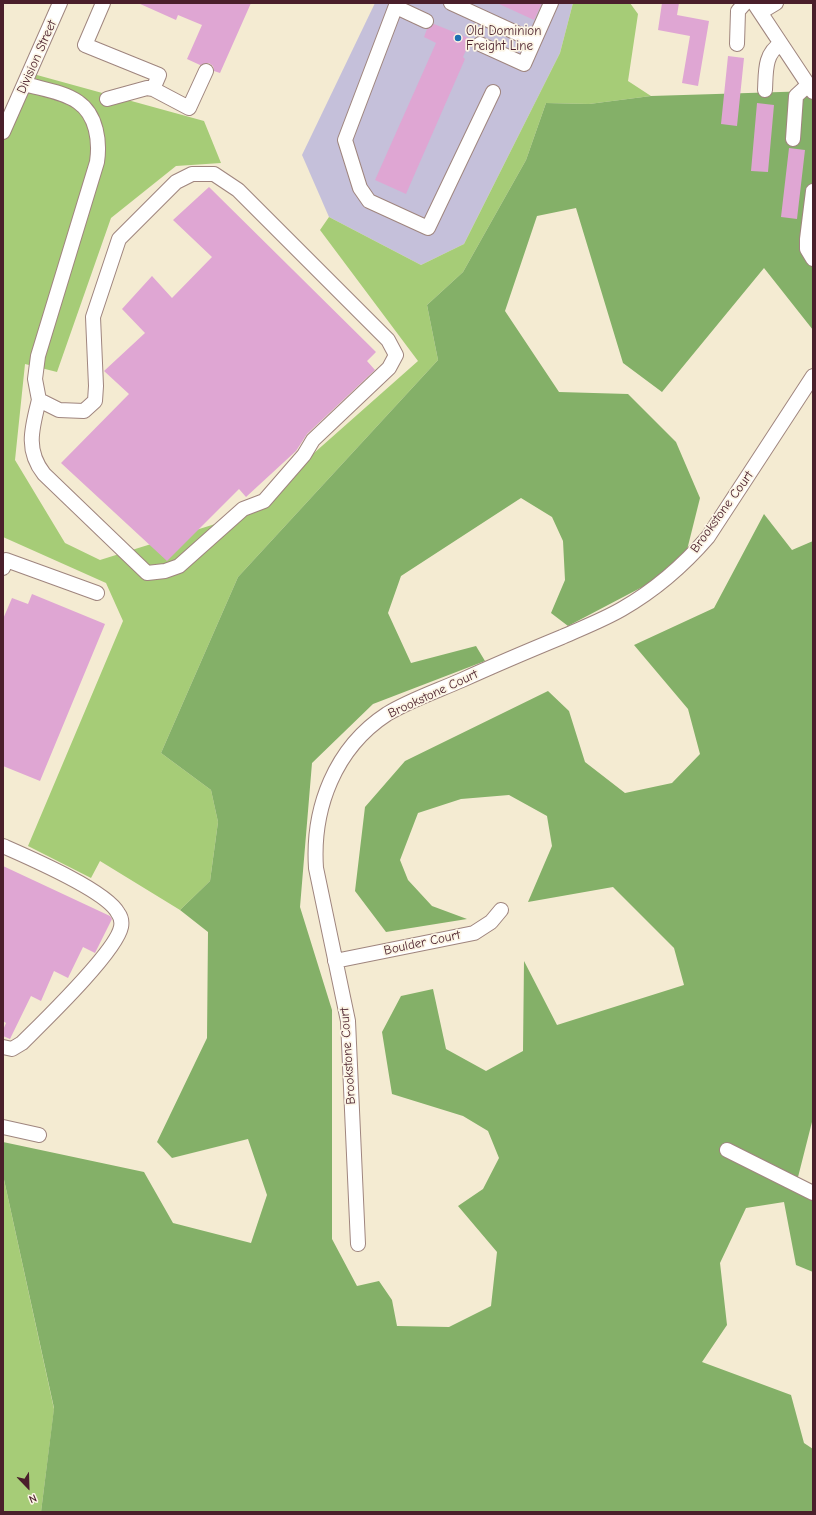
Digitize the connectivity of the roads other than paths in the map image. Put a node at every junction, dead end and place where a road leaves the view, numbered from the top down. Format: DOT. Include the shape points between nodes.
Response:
graph roads {
  1 [pos="60,3"];
  2 [pos="103,3"];
  3 [pos="451,3"];
  4 [pos="551,3"];
  5 [pos="745,3"];
  6 [pos="776,3"];
  7 [pos="396,5"];
  8 [pos="757,8"];
  9 [pos="426,21"];
  10 [pos="534,41"];
  11 [pos="480,44"];
  12 [pos="736,44"];
  13 [pos="781,44"];
  14 [pos="206,71"];
  15 [pos="25,84"];
  16 [pos="811,88"];
  17 [pos="153,90"];
  18 [pos="765,90"];
  19 [pos="493,92"];
  20 [pos="107,99"];
  21 [pos="3,132"];
  22 [pos="793,139"];
  23 [pos="813,191"];
  24 [pos="813,259"];
  25 [pos="813,376"];
  26 [pos="39,400"];
  27 [pos="3,568"];
  28 [pos="97,593"];
  29 [pos="3,846"];
  30 [pos="501,910"];
  31 [pos="335,961"];
  32 [pos="3,1047"];
  33 [pos="3,1127"];
  34 [pos="39,1135"];
  35 [pos="727,1150"];
  36 [pos="813,1193"];
  37 [pos="358,1244"];
  1 -- 15 [label="street, Division Street"];
  2 -- 17 [label="street" via="84,45 159,75"];
  3 -- 10 [label="street"];
  4 -- 10 [label="street"];
  5 -- 12 [label="street" via="738,11"];
  6 -- 8 [label="street"];
  7 -- 9 [label="street"];
  7 -- 19 [label="street" via="345,140 360,188 369,201 428,228"];
  8 -- 13 [label="street"];
  10 -- 11 [label="street" via="524,64"];
  13 -- 16 [label="street"];
  13 -- 18 [label="street" via="774,48 769,56"];
  14 -- 17 [label="street" via="189,108"];
  15 -- 21 [label="street, Division Street"];
  15 -- 26 [label="street" via="79,102 94,124 98,151 97,162 38,356 36,379"];
  16 -- 22 [label="street" via="796,96"];
  17 -- 20 [label="street" via="147,88"];
  23 -- 24 [label="street" via="807,239 807,249"];
  25 -- 31 [label="street, Brookstone Court" via="708,537 669,577 643,596 598,621 403,705 387,714 358,739 341,760 328,784 320,806 317,825 316,868"];
  26 -- 26 [label="street" via="32,430 32,448 37,464 44,474 147,573 165,571 179,566 243,509 264,501 304,455 313,440 389,368 396,355 388,340 238,190 214,174 192,174 176,182 119,239 93,317 95,401 84,411 59,410"];
  27 -- 28 [label="street" via="6,560"];
  29 -- 32 [label="street" via="97,894 114,906 121,919 121,927 110,946 78,985 22,1043 12,1049"];
  30 -- 31 [label="street, Boulder Court" via="491,922 474,933"];
  31 -- 37 [label="street, Brookstone Court" via="348,1021"];
  33 -- 34 [label="street"];
  35 -- 36 [label="street"];
}
